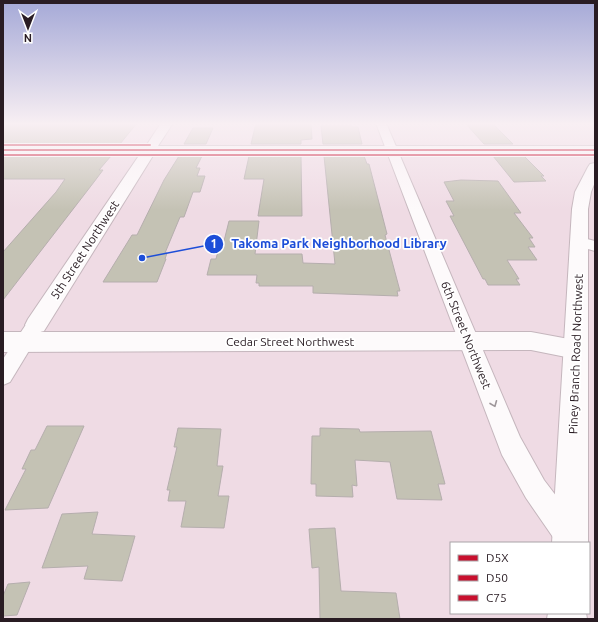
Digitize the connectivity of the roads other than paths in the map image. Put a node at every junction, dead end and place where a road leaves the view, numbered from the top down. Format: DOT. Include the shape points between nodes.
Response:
graph roads {
  1 [pos="149,152"];
  2 [pos="393,152"];
  3 [pos="595,167"];
  4 [pos="587,244"];
  5 [pos="21,336"];
  6 [pos="469,341"];
  7 [pos="576,349"];
  8 [pos="3,376"];
  9 [pos="570,540"];
  1 -- 5 [label="street, 5th Street Northwest"];
  2 -- 6 [label="street, 6th Street Northwest"];
  3 -- 4 [label="street, Piney Branch Road Northwest" via="586,184 582,200"];
  4 -- 7 [label="street, Piney Branch Road Northwest"];
  5 -- 6 [label="street, Cedar Street Northwest"];
  5 -- 8 [label="street, 5th Street Northwest"];
  6 -- 7 [label="street, Cedar Street Northwest" via="531,341"];
  6 -- 9 [label="street, 6th Street Northwest, one-way" via="519,462"];
  7 -- 9 [label="street, Piney Branch Road Northwest"];
}
